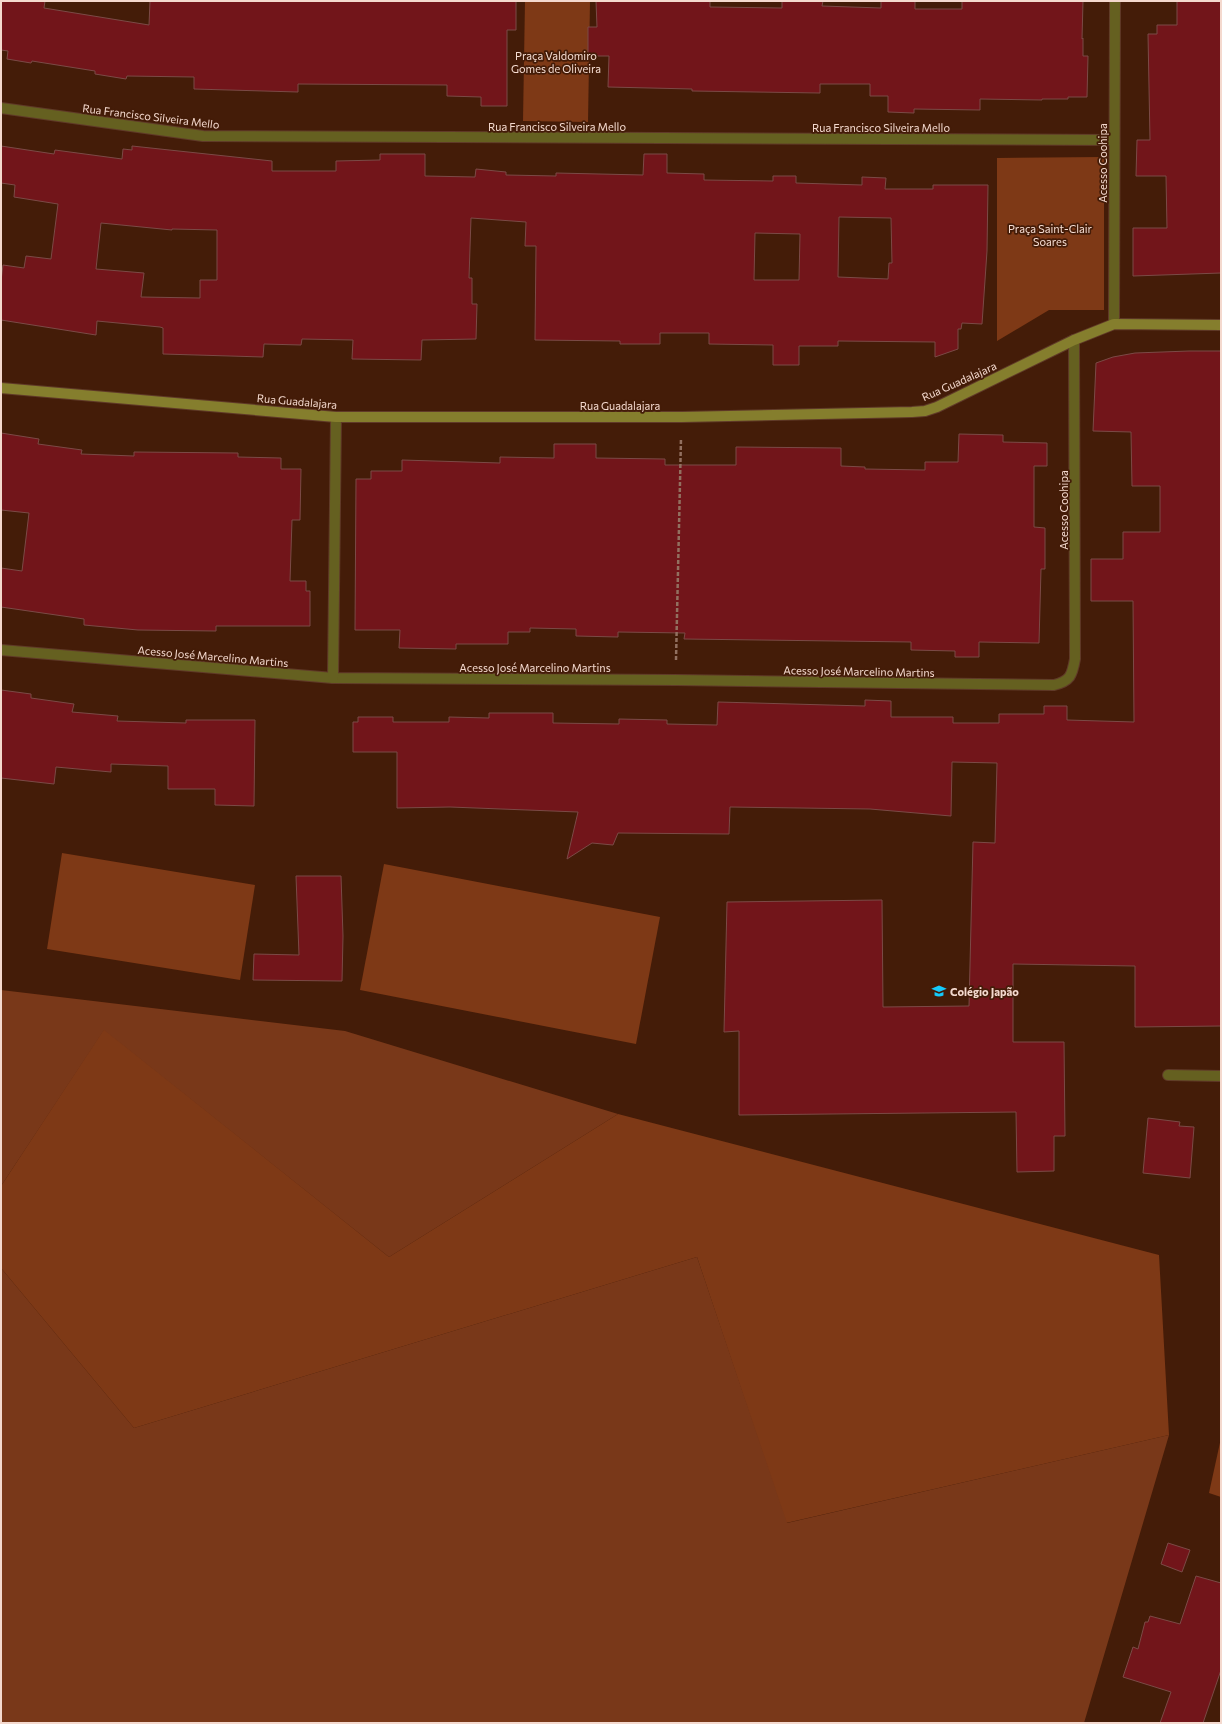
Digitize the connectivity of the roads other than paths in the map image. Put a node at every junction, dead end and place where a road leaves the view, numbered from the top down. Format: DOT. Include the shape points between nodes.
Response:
graph roads {
  1 [pos="1115,1"];
  2 [pos="1,108"];
  3 [pos="1114,140"];
  4 [pos="1114,324"];
  5 [pos="1221,325"];
  6 [pos="1074,340"];
  7 [pos="1,388"];
  8 [pos="336,417"];
  9 [pos="1,650"];
  10 [pos="332,678"];
  11 [pos="1069,679"];
  12 [pos="1168,1075"];
  13 [pos="1221,1076"];
  1 -- 3 [label="street, Acesso Coohipa"];
  2 -- 3 [label="street, Rua Francisco Silveira Mello" via="203,136"];
  3 -- 4 [label="street, Acesso Coohipa"];
  4 -- 5 [label="main road, Rua Guadalajara"];
  4 -- 6 [label="main road, Rua Guadalajara"];
  6 -- 8 [label="main road, Rua Guadalajara" via="925,411 682,417"];
  6 -- 11 [label="street, Acesso Coohipa" via="1075,659"];
  7 -- 8 [label="main road, Rua Guadalajara"];
  8 -- 10 [label="street"];
  9 -- 10 [label="street, Acesso José Marcelino Martins"];
  10 -- 11 [label="street, Acesso José Marcelino Martins" via="1054,685"];
  12 -- 13 [label="street"];
}
